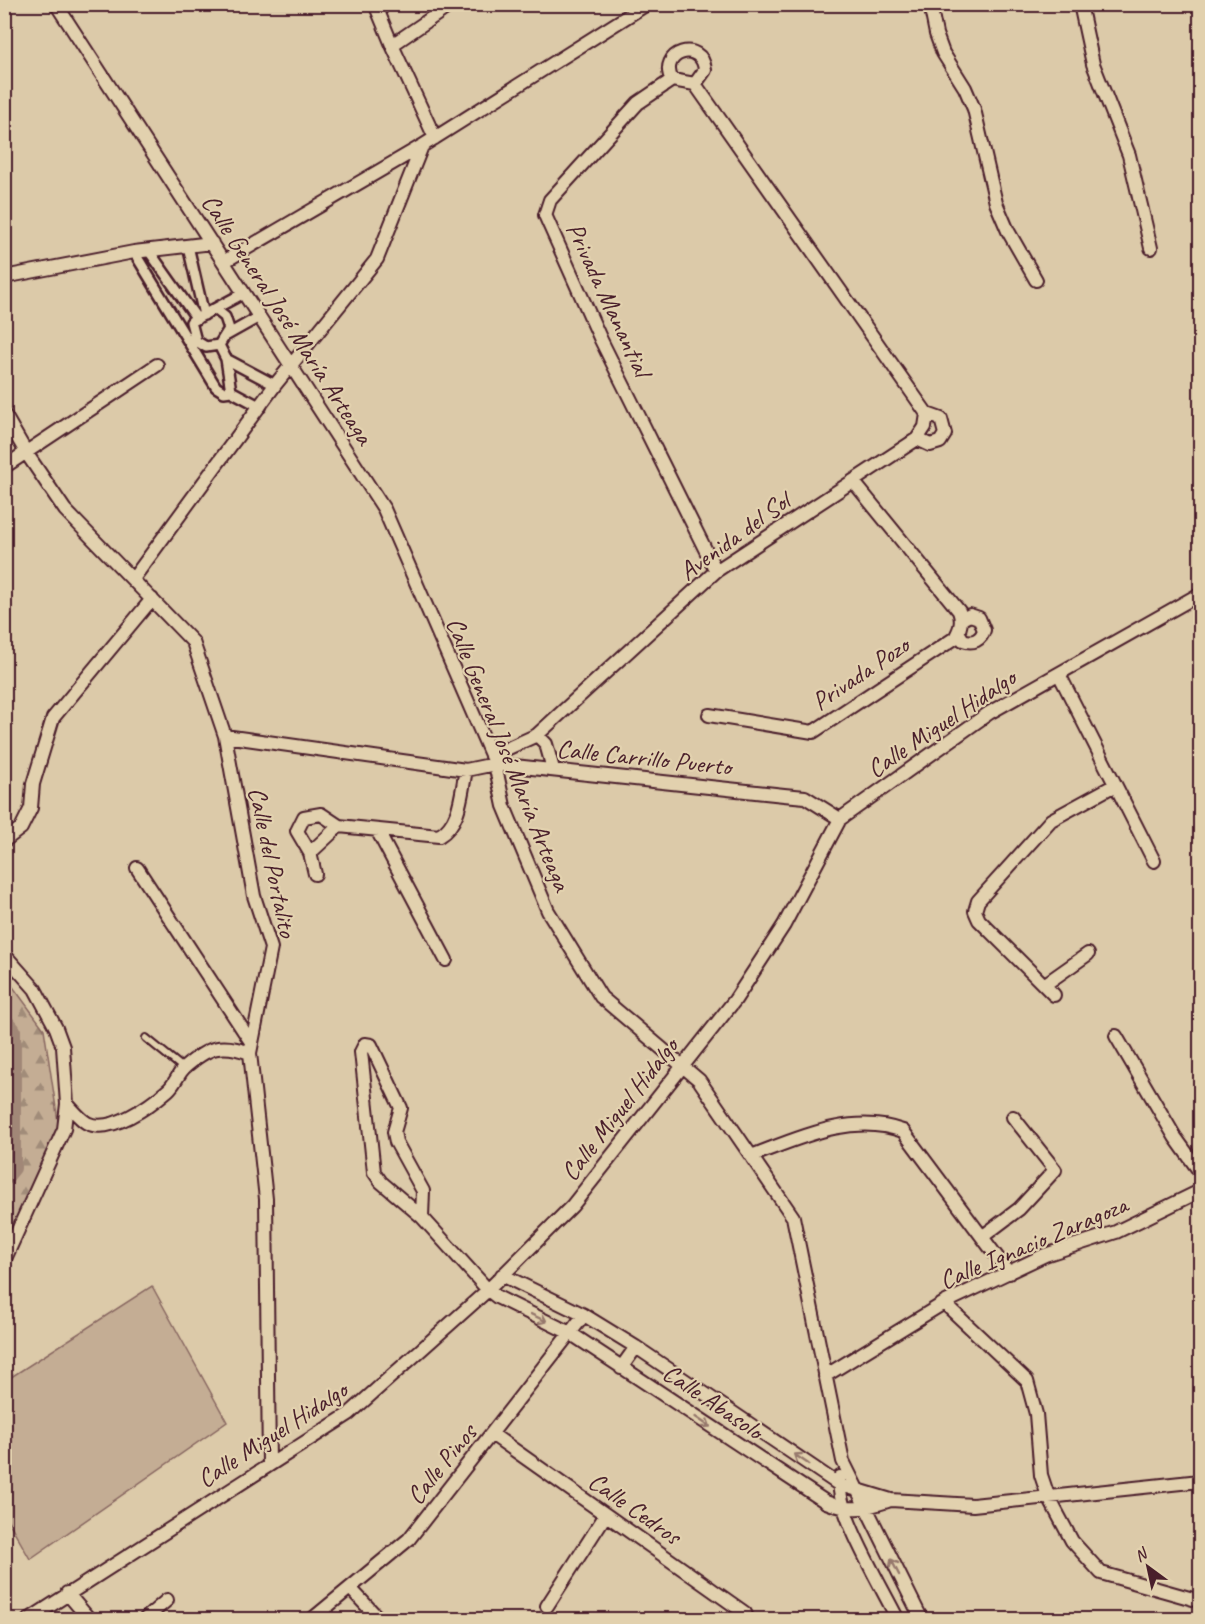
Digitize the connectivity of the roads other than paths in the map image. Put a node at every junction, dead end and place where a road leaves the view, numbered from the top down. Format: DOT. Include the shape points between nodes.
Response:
graph roads {
  1 [pos="56,4"];
  2 [pos="375,4"];
  3 [pos="452,4"];
  4 [pos="647,4"];
  5 [pos="930,4"];
  6 [pos="1080,4"];
  7 [pos="392,45"];
  8 [pos="672,80"];
  9 [pos="695,84"];
  10 [pos="435,138"];
  11 [pos="422,146"];
  12 [pos="212,243"];
  13 [pos="188,246"];
  14 [pos="1151,248"];
  15 [pos="149,251"];
  16 [pos="134,252"];
  17 [pos="225,261"];
  18 [pos="4,277"];
  19 [pos="1036,280"];
  20 [pos="244,293"];
  21 [pos="215,309"];
  22 [pos="260,317"];
  23 [pos="197,319"];
  24 [pos="180,329"];
  25 [pos="227,335"];
  26 [pos="219,345"];
  27 [pos="226,359"];
  28 [pos="157,365"];
  29 [pos="292,367"];
  30 [pos="275,386"];
  31 [pos="231,391"];
  32 [pos="261,407"];
  33 [pos="4,414"];
  34 [pos="926,421"];
  35 [pos="917,439"];
  36 [pos="27,454"];
  37 [pos="4,467"];
  38 [pos="852,482"];
  39 [pos="716,571"];
  40 [pos="134,579"];
  41 [pos="1200,594"];
  42 [pos="152,599"];
  43 [pos="962,619"];
  44 [pos="958,632"];
  45 [pos="1059,674"];
  46 [pos="709,715"];
  47 [pos="537,735"];
  48 [pos="225,736"];
  49 [pos="493,760"];
  50 [pos="553,769"];
  51 [pos="466,770"];
  52 [pos="1115,785"];
  53 [pos="840,819"];
  54 [pos="339,826"];
  55 [pos="377,830"];
  56 [pos="4,842"];
  57 [pos="310,853"];
  58 [pos="1154,861"];
  59 [pos="137,868"];
  60 [pos="315,874"];
  61 [pos="4,954"];
  62 [pos="1088,954"];
  63 [pos="446,960"];
  64 [pos="1044,985"];
  65 [pos="1054,995"];
  66 [pos="1116,1036"];
  67 [pos="146,1038"];
  68 [pos="251,1047"];
  69 [pos="682,1065"];
  70 [pos="184,1069"];
  71 [pos="67,1104"];
  72 [pos="1013,1117"];
  73 [pos="751,1156"];
  74 [pos="1200,1172"];
  75 [pos="1200,1191"];
  76 [pos="422,1217"];
  77 [pos="982,1237"];
  78 [pos="4,1261"];
  79 [pos="1009,1273"];
  80 [pos="502,1275"];
  81 [pos="525,1286"];
  82 [pos="488,1290"];
  83 [pos="944,1303"];
  84 [pos="515,1306"];
  85 [pos="584,1315"];
  86 [pos="570,1333"];
  87 [pos="636,1347"];
  88 [pos="621,1368"];
  89 [pos="825,1376"];
  90 [pos="493,1435"];
  91 [pos="843,1461"];
  92 [pos="269,1464"];
  93 [pos="818,1471"];
  94 [pos="1200,1481"];
  95 [pos="838,1484"];
  96 [pos="801,1487"];
  97 [pos="855,1488"];
  98 [pos="1048,1496"];
  99 [pos="891,1500"];
  100 [pos="865,1508"];
  101 [pos="843,1509"];
  102 [pos="605,1516"];
  103 [pos="350,1587"];
  104 [pos="67,1593"];
  105 [pos="167,1600"];
  106 [pos="1200,1601"];
  107 [pos="547,1606"];
  108 [pos="28,1620"];
  109 [pos="90,1620"];
  110 [pos="144,1620"];
  111 [pos="311,1620"];
  112 [pos="380,1620"];
  113 [pos="748,1620"];
  114 [pos="898,1620"];
  115 [pos="922,1620"];
  1 -- 12 [label="street, Calle General José María Arteaga"];
  2 -- 7 [label="street"];
  3 -- 7 [label="street"];
  4 -- 10 [label="street"];
  5 -- 19 [label="street" via="943,53 974,109 996,203"];
  6 -- 14 [label="street" via="1094,64 1129,155"];
  7 -- 10 [label="street"];
  8 -- 9 [label="street"];
  8 -- 9 [label="street" via="668,69 672,58 681,51 693,51 702,59 705,70"];
  8 -- 39 [label="street, Privada Manantial" via="638,103 550,200 546,215 601,340"];
  9 -- 34 [label="street"];
  10 -- 11 [label="street"];
  11 -- 17 [label="street"];
  11 -- 29 [label="street" via="377,259"];
  12 -- 13 [label="street"];
  12 -- 17 [label="street, Calle General José María Arteaga"];
  13 -- 15 [label="street"];
  13 -- 23 [label="street"];
  15 -- 16 [label="street"];
  15 -- 23 [label="street"];
  16 -- 18 [label="street"];
  16 -- 24 [label="street"];
  17 -- 20 [label="street, Calle General José María Arteaga"];
  20 -- 21 [label="street"];
  20 -- 22 [label="street, Calle General José María Arteaga"];
  21 -- 23 [label="street"];
  21 -- 25 [label="street" via="225,317"];
  22 -- 25 [label="street"];
  22 -- 29 [label="street, Calle General José María Arteaga"];
  23 -- 24 [label="street"];
  23 -- 26 [label="street" via="196,341 206,347"];
  24 -- 31 [label="street" via="216,387"];
  25 -- 26 [label="street"];
  26 -- 27 [label="street"];
  27 -- 30 [label="street"];
  27 -- 31 [label="street"];
  28 -- 36 [label="street"];
  29 -- 30 [label="street"];
  29 -- 49 [label="street, Calle General José María Arteaga" via="384,509"];
  30 -- 32 [label="street"];
  31 -- 32 [label="street"];
  32 -- 40 [label="street"];
  33 -- 36 [label="street, Calle del Portalito"];
  34 -- 35 [label="street, Avenida del Sol"];
  34 -- 35 [label="street" via="941,419 945,434 940,442 930,445"];
  35 -- 38 [label="street, Avenida del Sol"];
  36 -- 37 [label="street"];
  36 -- 40 [label="street, Calle del Portalito" via="65,510"];
  38 -- 39 [label="street, Avenida del Sol"];
  38 -- 43 [label="street"];
  39 -- 47 [label="street, Avenida del Sol"];
  40 -- 42 [label="street, Calle del Portalito"];
  41 -- 45 [label="street, Calle Miguel Hidalgo"];
  42 -- 48 [label="street, Calle del Portalito" via="193,642"];
  42 -- 56 [label="street" via="53,718 33,784 31,808 21,828"];
  43 -- 44 [label="street"];
  43 -- 44 [label="street" via="970,615 979,618 984,630 972,642 963,640"];
  44 -- 46 [label="street, Privada Pozo" via="955,638 813,732"];
  45 -- 52 [label="street"];
  45 -- 53 [label="street, Calle Miguel Hidalgo" via="989,713"];
  47 -- 49 [label="street, Avenida del Sol"];
  47 -- 50 [label="street" via="546,744"];
  48 -- 51 [label="street, Calle Carrillo Puerto"];
  48 -- 68 [label="street, Calle del Portalito" via="254,896 271,948"];
  49 -- 50 [label="street, Calle Carrillo Puerto"];
  49 -- 51 [label="street, Calle Carrillo Puerto"];
  49 -- 69 [label="street, Calle General José María Arteaga" via="504,806 548,911 601,997"];
  50 -- 53 [label="street, Calle Carrillo Puerto" via="805,797"];
  51 -- 55 [label="street" via="455,822 448,830 439,836"];
  52 -- 58 [label="street"];
  52 -- 64 [label="street" via="1051,820 978,901 975,911 979,920"];
  53 -- 69 [label="street, Calle Miguel Hidalgo" via="784,925 754,972"];
  54 -- 55 [label="street"];
  54 -- 57 [label="street"];
  54 -- 57 [label="street" via="321,814 304,816 297,831"];
  55 -- 63 [label="street"];
  57 -- 60 [label="street"];
  59 -- 68 [label="street"];
  61 -- 71 [label="street" via="35,989 56,1028 63,1047"];
  62 -- 64 [label="street"];
  64 -- 65 [label="street"];
  66 -- 74 [label="street"];
  67 -- 70 [label="lane"];
  68 -- 70 [label="street" via="213,1048"];
  68 -- 92 [label="street, Calle del Portalito" via="266,1199"];
  69 -- 73 [label="street, Calle General José María Arteaga" via="699,1080"];
  69 -- 80 [label="street, Calle Miguel Hidalgo" via="572,1206"];
  70 -- 71 [label="street" via="169,1089 118,1123 103,1127 86,1123"];
  71 -- 78 [label="street" via="64,1129"];
  72 -- 77 [label="street" via="1055,1170 1019,1209"];
  73 -- 77 [label="street" via="812,1134 858,1123 903,1131"];
  73 -- 89 [label="street, Calle General José María Arteaga" via="793,1217"];
  75 -- 79 [label="street, Calle Ignacio Zaragoza" via="1116,1232 1045,1255"];
  76 -- 76 [label="street, Calle Abasolo" via="374,1172 361,1052 365,1044 371,1045 401,1108 394,1132 423,1191"];
  76 -- 82 [label="street, Calle Abasolo"];
  77 -- 79 [label="street"];
  79 -- 83 [label="street, Calle Ignacio Zaragoza"];
  80 -- 81 [label="street, Calle Abasolo"];
  80 -- 82 [label="street, Calle Miguel Hidalgo"];
  81 -- 84 [label="street"];
  81 -- 85 [label="street, Calle Abasolo"];
  82 -- 84 [label="street, Calle Abasolo"];
  82 -- 92 [label="street, Calle Miguel Hidalgo" via="349,1413"];
  83 -- 89 [label="street, Calle Ignacio Zaragoza"];
  83 -- 98 [label="street" via="1027,1381 1036,1414 1041,1475"];
  84 -- 86 [label="street, Calle Abasolo, one-way"];
  85 -- 86 [label="street, Calle Pinos"];
  85 -- 87 [label="street, Calle Abasolo"];
  86 -- 88 [label="street, Calle Abasolo"];
  86 -- 90 [label="street, Calle Pinos"];
  87 -- 88 [label="street"];
  93 -- 87 [label="street, Calle Abasolo, one-way"];
  88 -- 96 [label="street, Calle Abasolo, one-way"];
  89 -- 91 [label="street, Calle General José María Arteaga"];
  90 -- 102 [label="street, Calle Cedros"];
  90 -- 103 [label="street, Calle Pinos" via="409,1539"];
  91 -- 95 [label="street, Calle General José María Arteaga"];
  91 -- 97 [label="street, Calle General José María Arteaga"];
  92 -- 104 [label="street, Calle Miguel Hidalgo"];
  93 -- 95 [label="street, Calle Abasolo"];
  93 -- 96 [label="street"];
  94 -- 98 [label="street, Calle Abasolo"];
  95 -- 97 [label="street, Calle Abasolo"];
  95 -- 101 [label="street, Calle General José María Arteaga"];
  96 -- 101 [label="street, Calle Abasolo"];
  97 -- 99 [label="street, Calle Abasolo"];
  97 -- 100 [label="street, Calle General José María Arteaga"];
  98 -- 99 [label="street, Calle Abasolo" via="973,1505"];
  98 -- 106 [label="street" via="1072,1541 1101,1573"];
  99 -- 100 [label="street, Calle Abasolo"];
  100 -- 101 [label="street, Calle Abasolo"];
  115 -- 100 [label="street, Calle General José María Arteaga, one-way"];
  101 -- 114 [label="street, Calle General José María Arteaga"];
  102 -- 107 [label="street"];
  102 -- 113 [label="street, Calle Cedros" via="745,1613"];
  103 -- 111 [label="street, Calle Pinos"];
  103 -- 112 [label="street"];
  104 -- 108 [label="street, Calle Miguel Hidalgo"];
  104 -- 109 [label="street"];
  105 -- 110 [label="street"];
}
